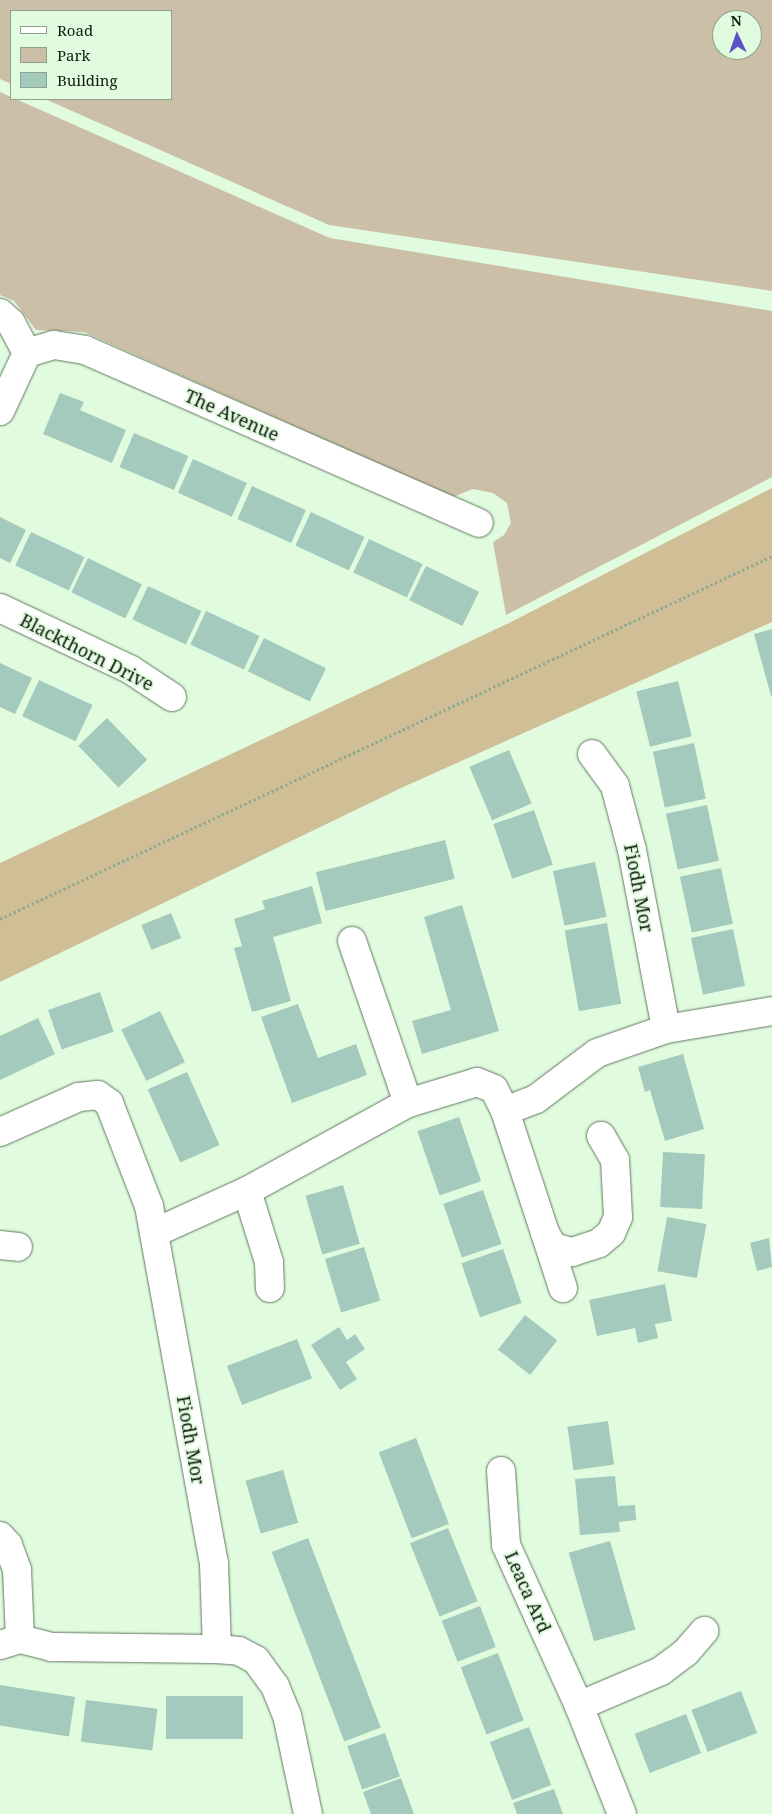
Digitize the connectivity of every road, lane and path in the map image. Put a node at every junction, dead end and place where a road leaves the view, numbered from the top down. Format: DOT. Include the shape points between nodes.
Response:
graph roads {
  1 [pos="0,313"];
  2 [pos="27,353"];
  3 [pos="0,410"];
  4 [pos="479,523"];
  5 [pos="772,556"];
  6 [pos="0,608"];
  7 [pos="172,697"];
  8 [pos="592,754"];
  9 [pos="0,919"];
  10 [pos="352,941"];
  11 [pos="772,1011"];
  12 [pos="666,1029"];
  13 [pos="408,1103"];
  14 [pos="505,1111"];
  15 [pos="0,1132"];
  16 [pos="601,1136"];
  17 [pos="247,1191"];
  18 [pos="154,1233"];
  19 [pos="545,1233"];
  20 [pos="270,1288"];
  21 [pos="563,1288"];
  22 [pos="501,1471"];
  23 [pos="0,1536"];
  24 [pos="704,1631"];
  25 [pos="10,1642"];
  26 [pos="217,1649"];
  27 [pos="579,1706"];
  28 [pos="308,1814"];
  29 [pos="622,1814"];
  1 -- 2 [label="street" via="11,323"];
  2 -- 3 [label="street"];
  2 -- 4 [label="street, The Avenue" via="54,345 85,350"];
  5 -- 9 [label="path"];
  6 -- 7 [label="street, Blackthorn Drive" via="130,670"];
  8 -- 12 [label="street, Fiodh Mor" via="615,786 632,850"];
  10 -- 13 [label="street"];
  11 -- 12 [label="street"];
  12 -- 14 [label="street" via="597,1053 536,1099"];
  13 -- 14 [label="street" via="477,1082 494,1089"];
  13 -- 17 [label="street"];
  14 -- 19 [label="street"];
  15 -- 18 [label="street, Fiodh Mor" via="79,1097 98,1095 109,1103 149,1206"];
  16 -- 19 [label="street" via="615,1160 618,1217 611,1233 600,1244 572,1252 553,1247"];
  17 -- 18 [label="street"];
  17 -- 20 [label="street" via="269,1262"];
  18 -- 26 [label="street, Fiodh Mor" via="214,1563"];
  19 -- 21 [label="street"];
  22 -- 27 [label="street, Leaca Ard" via="506,1545"];
  23 -- 25 [label="street" via="8,1546 17,1570"];
  24 -- 27 [label="street" via="686,1652 661,1671"];
  25 -- 26 [label="street" via="51,1647"];
  26 -- 28 [label="street" via="239,1652 256,1660 275,1686 287,1716"];
  27 -- 29 [label="street, Leaca Ard"];
}
